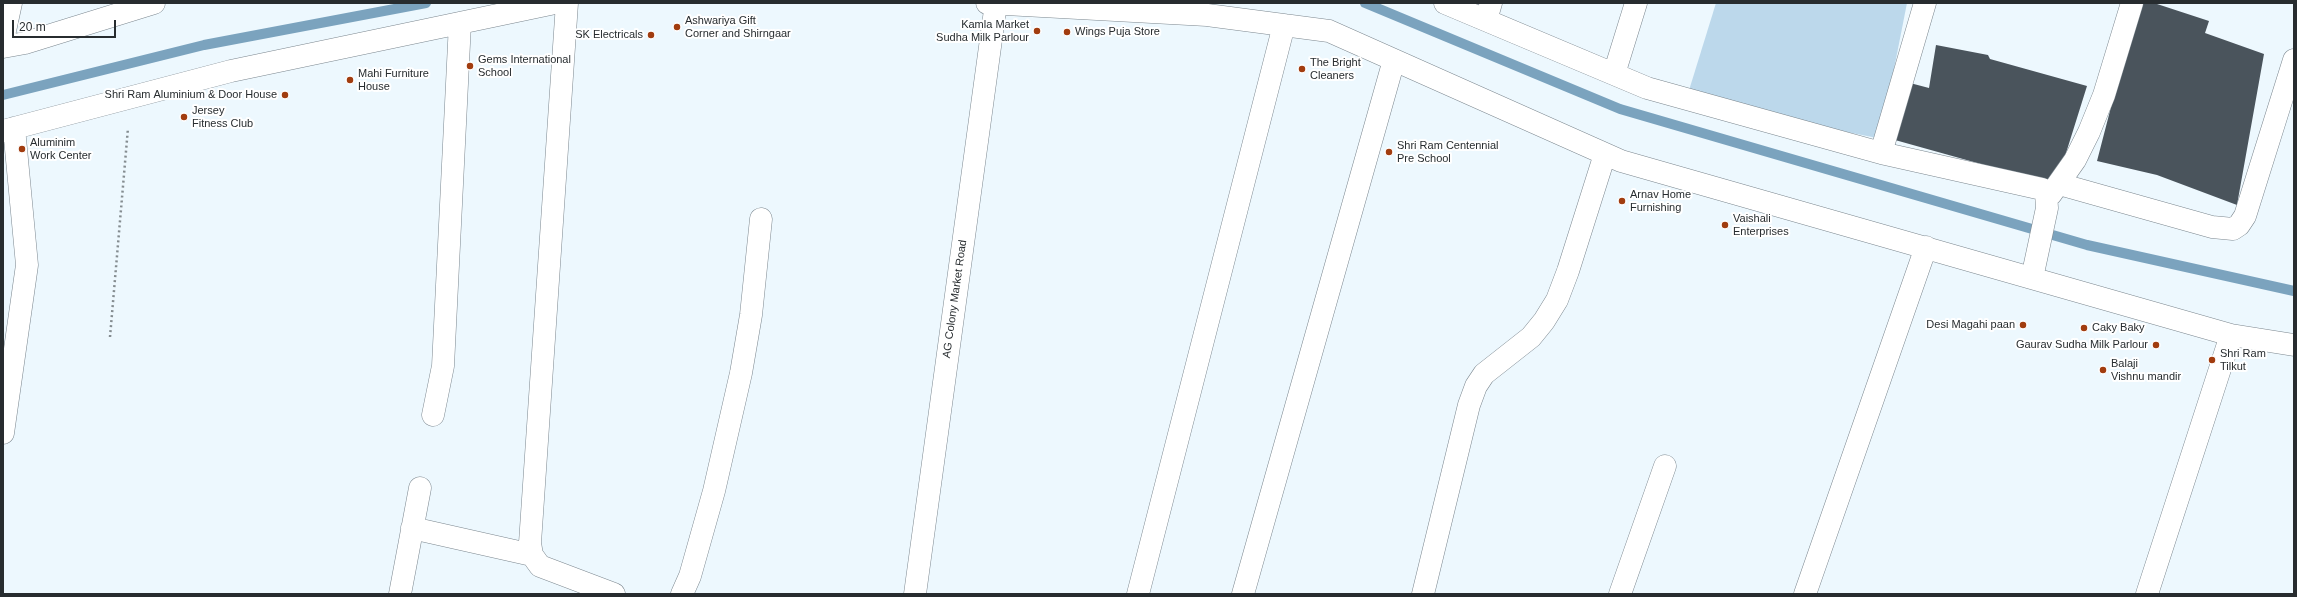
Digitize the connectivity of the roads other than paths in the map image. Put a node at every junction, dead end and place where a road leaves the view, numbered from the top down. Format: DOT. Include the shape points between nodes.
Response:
graph roads {
  1 [pos="11,3"];
  2 [pos="154,3"];
  3 [pos="555,3"];
  4 [pos="567,3"];
  5 [pos="987,3"];
  6 [pos="996,3"];
  7 [pos="1445,3"];
  8 [pos="1636,3"];
  9 [pos="1925,3"];
  10 [pos="2132,3"];
  11 [pos="1488,12"];
  12 [pos="460,23"];
  13 [pos="1284,25"];
  14 [pos="3,40"];
  15 [pos="3,48"];
  16 [pos="1394,60"];
  17 [pos="2294,60"];
  18 [pos="1614,74"];
  19 [pos="9,130"];
  20 [pos="1881,153"];
  21 [pos="1605,154"];
  22 [pos="2051,197"];
  23 [pos="761,219"];
  24 [pos="1926,247"];
  25 [pos="2032,278"];
  26 [pos="2231,334"];
  27 [pos="2294,345"];
  28 [pos="434,415"];
  29 [pos="3,433"];
  30 [pos="1665,466"];
  31 [pos="420,488"];
  32 [pos="412,528"];
  33 [pos="532,555"];
  34 [pos="400,594"];
  35 [pos="614,594"];
  36 [pos="682,594"];
  37 [pos="915,594"];
  38 [pos="1138,594"];
  39 [pos="1243,594"];
  40 [pos="1423,594"];
  41 [pos="1620,594"];
  42 [pos="1805,594"];
  43 [pos="2147,594"];
  1 -- 14 [label="street"];
  2 -- 15 [label="street"];
  3 -- 12 [label="street"];
  4 -- 33 [label="street" via="530,527"];
  5 -- 6 [label="street"];
  6 -- 13 [label="street" via="1207,15"];
  6 -- 37 [label="street, AG Colony Market Road"];
  7 -- 11 [label="street"];
  8 -- 18 [label="street"];
  9 -- 20 [label="street"];
  10 -- 22 [label="street" via="2104,95 2089,132 2075,160"];
  11 -- 18 [label="street"];
  12 -- 19 [label="street" via="231,71"];
  12 -- 28 [label="street" via="443,366"];
  13 -- 16 [label="street" via="1329,31"];
  13 -- 38 [label="street"];
  16 -- 21 [label="street"];
  16 -- 39 [label="street"];
  17 -- 22 [label="street" via="2245,216 2233,229"];
  18 -- 20 [label="street" via="1660,92"];
  19 -- 29 [label="street" via="28,265"];
  20 -- 22 [label="street" via="2032,186 2042,189"];
  21 -- 24 [label="street"];
  21 -- 40 [label="street" via="1557,300 1531,337 1484,374 1476,386 1469,405"];
  22 -- 25 [label="street"];
  23 -- 36 [label="street" via="751,316 741,373 714,491 690,576"];
  24 -- 25 [label="street"];
  24 -- 42 [label="street"];
  25 -- 26 [label="street"];
  26 -- 27 [label="street"];
  26 -- 43 [label="street"];
  30 -- 41 [label="street"];
  31 -- 32 [label="street"];
  32 -- 33 [label="street"];
  32 -- 34 [label="street"];
  33 -- 35 [label="street" via="540,566"];
}
